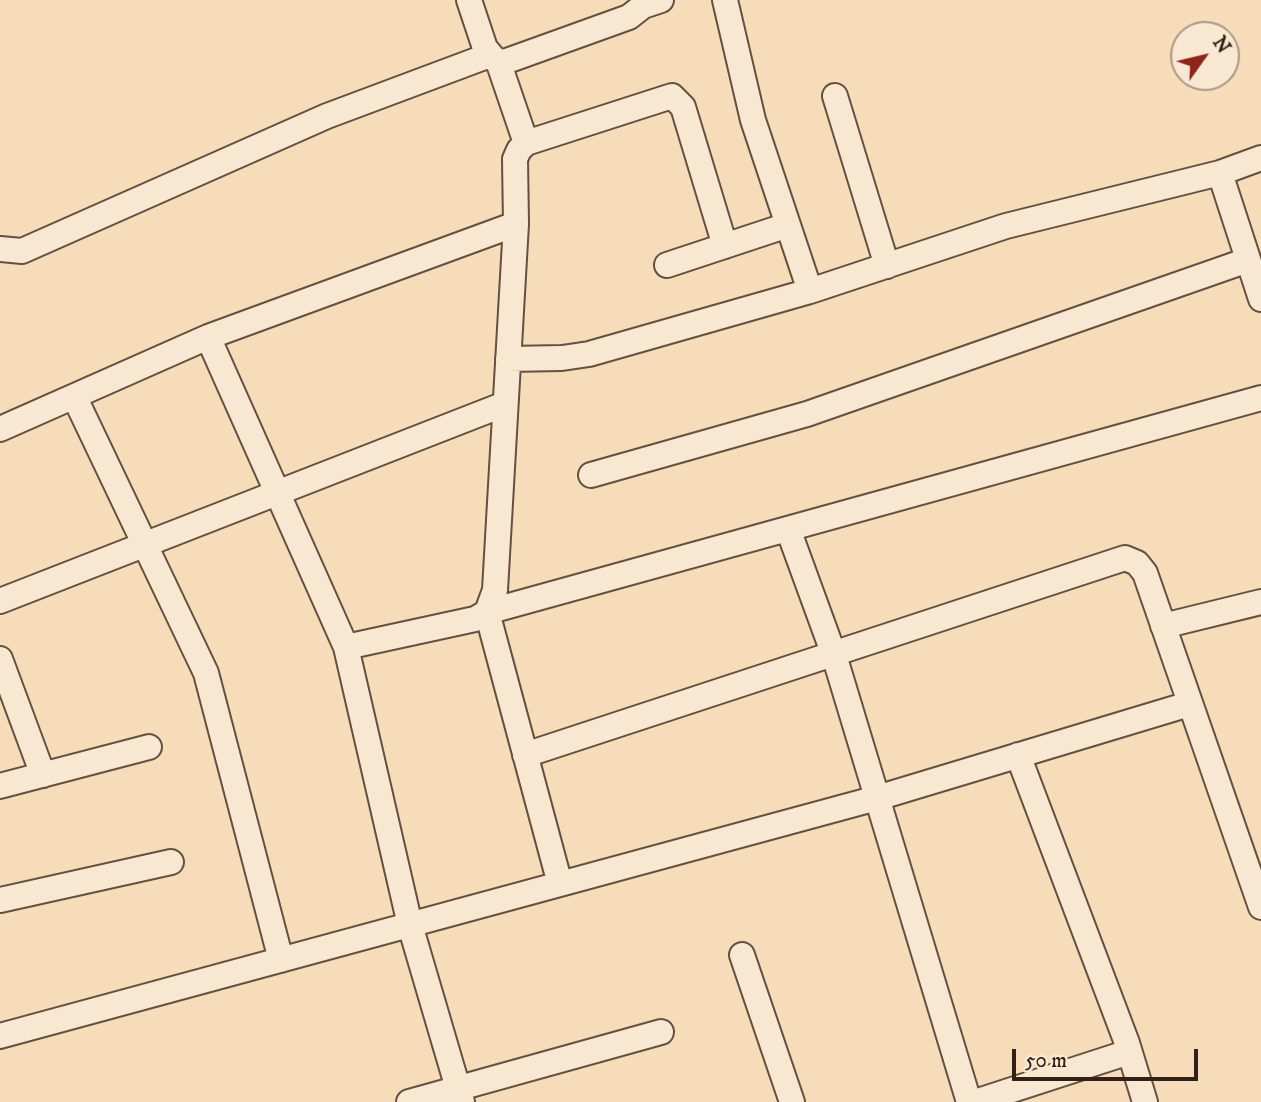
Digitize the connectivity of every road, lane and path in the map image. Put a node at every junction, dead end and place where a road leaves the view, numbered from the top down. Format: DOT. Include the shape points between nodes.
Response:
graph roads {
  1 [pos="469,0"];
  2 [pos="725,0"];
  3 [pos="649,2"];
  4 [pos="494,58"];
  5 [pos="835,96"];
  6 [pos="526,143"];
  7 [pos="1261,158"];
  8 [pos="1220,173"];
  9 [pos="516,224"];
  10 [pos="788,225"];
  11 [pos="725,246"];
  12 [pos="0,249"];
  13 [pos="1248,260"];
  14 [pos="667,265"];
  15 [pos="887,266"];
  16 [pos="810,291"];
  17 [pos="1261,299"];
  18 [pos="208,337"];
  19 [pos="508,359"];
  20 [pos="75,398"];
  21 [pos="1261,398"];
  22 [pos="505,404"];
  23 [pos="0,429"];
  24 [pos="591,475"];
  25 [pos="277,492"];
  26 [pos="788,529"];
  27 [pos="145,544"];
  28 [pos="0,601"];
  29 [pos="1261,602"];
  30 [pos="487,612"];
  31 [pos="1163,626"];
  32 [pos="346,647"];
  33 [pos="834,655"];
  34 [pos="0,659"];
  35 [pos="1189,704"];
  36 [pos="149,747"];
  37 [pos="525,755"];
  38 [pos="1018,755"];
  39 [pos="43,775"];
  40 [pos="0,786"];
  41 [pos="877,798"];
  42 [pos="171,862"];
  43 [pos="560,884"];
  44 [pos="0,900"];
  45 [pos="1261,907"];
  46 [pos="410,925"];
  47 [pos="742,955"];
  48 [pos="281,960"];
  49 [pos="661,1032"];
  50 [pos="0,1036"];
  51 [pos="1129,1052"];
  52 [pos="461,1095"];
  53 [pos="409,1102"];
  54 [pos="792,1102"];
  55 [pos="969,1102"];
  56 [pos="975,1102"];
  57 [pos="1145,1102"];
  1 -- 4 [label="street"];
  2 -- 10 [label="street" via="753,120"];
  3 -- 4 [label="street" via="629,18"];
  4 -- 6 [label="street"];
  4 -- 12 [label="street" via="327,116 22,251"];
  5 -- 15 [label="street"];
  6 -- 9 [label="street" via="515,159"];
  6 -- 11 [label="street" via="672,96 683,107"];
  7 -- 8 [label="street"];
  8 -- 13 [label="street"];
  8 -- 15 [label="street" via="1006,226"];
  9 -- 18 [label="street"];
  9 -- 19 [label="street"];
  10 -- 11 [label="street"];
  10 -- 16 [label="street"];
  11 -- 14 [label="street"];
  13 -- 17 [label="street"];
  13 -- 24 [label="street" via="807,414"];
  15 -- 16 [label="street"];
  16 -- 19 [label="street" via="589,354"];
  18 -- 20 [label="street"];
  18 -- 25 [label="street"];
  19 -- 22 [label="street"];
  20 -- 23 [label="street"];
  20 -- 27 [label="street"];
  21 -- 26 [label="street"];
  22 -- 25 [label="street"];
  22 -- 30 [label="street" via="495,590"];
  25 -- 27 [label="street"];
  25 -- 32 [label="street"];
  26 -- 30 [label="street"];
  26 -- 33 [label="street"];
  27 -- 28 [label="street"];
  27 -- 48 [label="street" via="206,673"];
  29 -- 31 [label="street"];
  30 -- 32 [label="street" via="475,620"];
  30 -- 37 [label="street"];
  31 -- 33 [label="street" via="1145,573 1125,558"];
  31 -- 35 [label="street"];
  32 -- 46 [label="street"];
  33 -- 37 [label="street"];
  33 -- 41 [label="street"];
  34 -- 39 [label="street"];
  35 -- 38 [label="street"];
  35 -- 45 [label="street"];
  36 -- 39 [label="street"];
  37 -- 43 [label="street"];
  38 -- 41 [label="street"];
  38 -- 51 [label="street"];
  39 -- 40 [label="street"];
  41 -- 43 [label="street"];
  41 -- 55 [label="street"];
  42 -- 44 [label="street"];
  43 -- 46 [label="street"];
  46 -- 48 [label="street"];
  46 -- 52 [label="street"];
  47 -- 54 [label="street"];
  48 -- 50 [label="street"];
  49 -- 52 [label="street"];
  51 -- 56 [label="street"];
  51 -- 57 [label="street"];
  52 -- 53 [label="street"];
}
